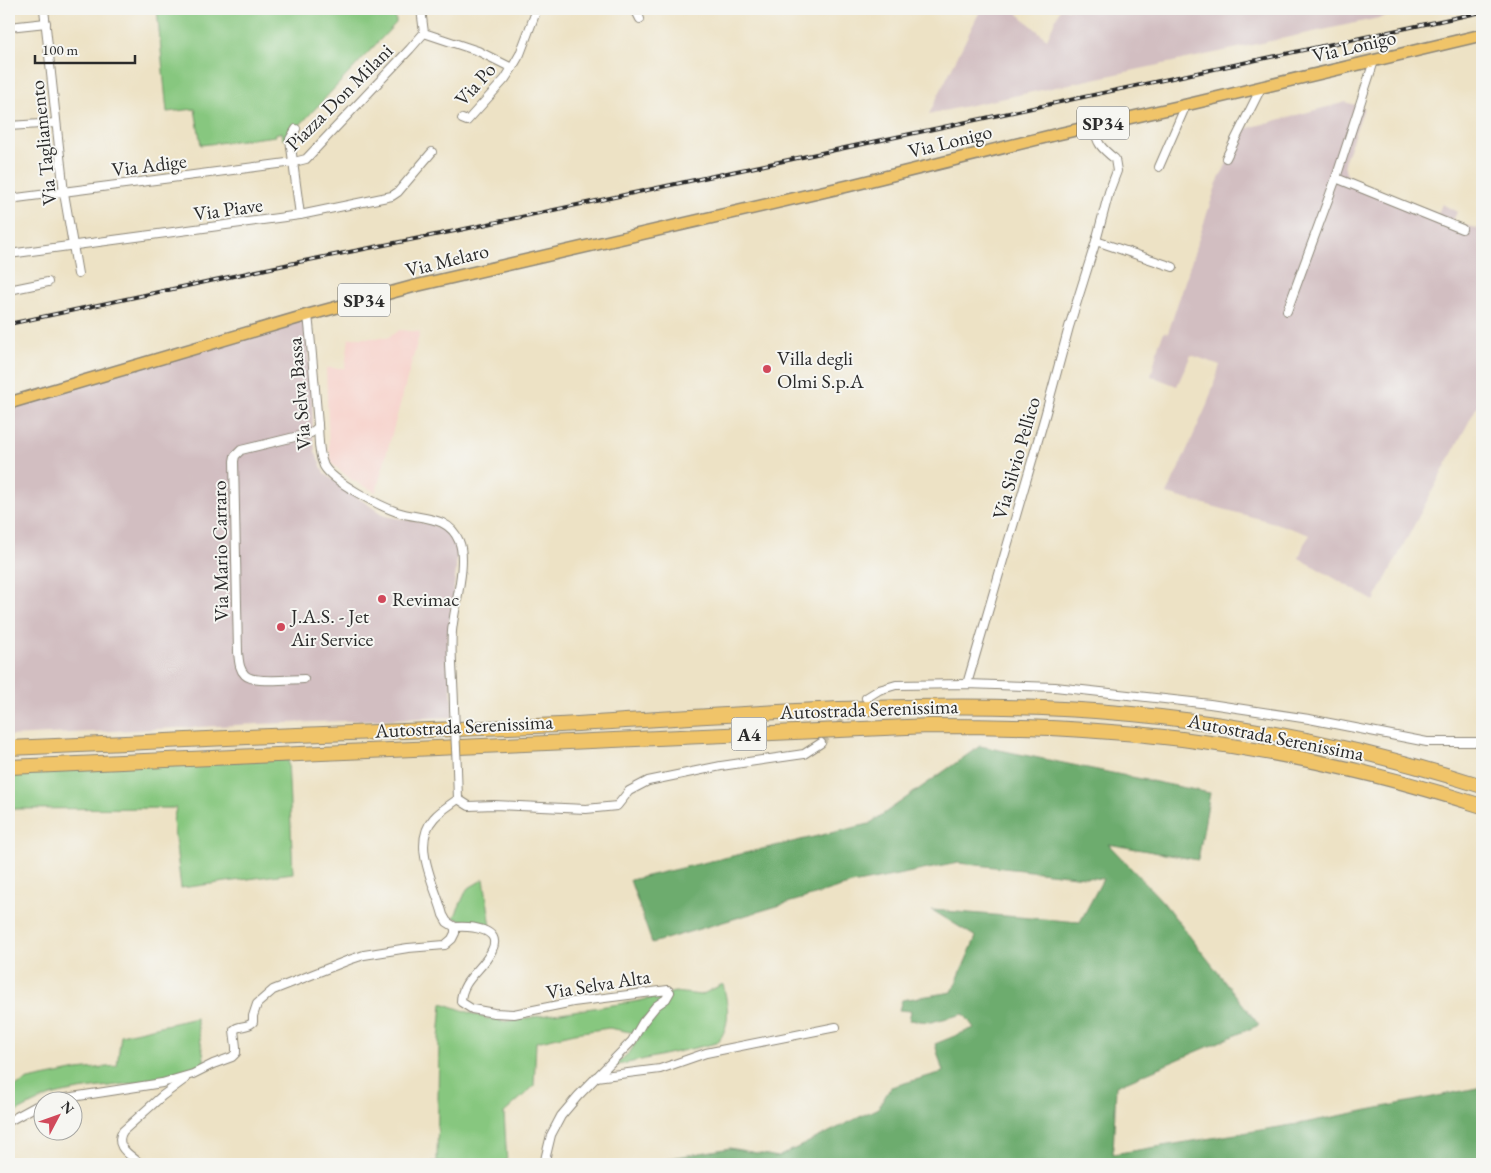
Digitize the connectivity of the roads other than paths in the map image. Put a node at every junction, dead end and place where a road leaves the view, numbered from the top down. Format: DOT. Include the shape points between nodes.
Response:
graph roads {
  1 [pos="44,9"];
  2 [pos="421,9"];
  3 [pos="537,9"];
  4 [pos="635,9"];
  5 [pos="640,19"];
  6 [pos="46,24"];
  7 [pos="9,27"];
  8 [pos="424,33"];
  9 [pos="1482,34"];
  10 [pos="1374,61"];
  11 [pos="512,68"];
  12 [pos="1262,86"];
  13 [pos="1186,105"];
  14 [pos="462,119"];
  15 [pos="56,123"];
  16 [pos="1094,125"];
  17 [pos="9,126"];
  18 [pos="296,129"];
  19 [pos="432,152"];
  20 [pos="1226,158"];
  21 [pos="294,162"];
  22 [pos="1159,167"];
  23 [pos="1336,178"];
  24 [pos="64,193"];
  25 [pos="9,199"];
  26 [pos="723,214"];
  27 [pos="300,215"];
  28 [pos="1462,229"];
  29 [pos="1096,241"];
  30 [pos="72,246"];
  31 [pos="9,254"];
  32 [pos="1173,267"];
  33 [pos="78,274"];
  34 [pos="48,282"];
  35 [pos="9,290"];
  36 [pos="1287,311"];
  37 [pos="308,315"];
  38 [pos="9,402"];
  39 [pos="318,424"];
  40 [pos="304,679"];
  41 [pos="966,684"];
  42 [pos="866,698"];
  43 [pos="1482,742"];
  44 [pos="821,743"];
  45 [pos="9,748"];
  46 [pos="9,767"];
  47 [pos="1482,786"];
  48 [pos="458,799"];
  49 [pos="1482,806"];
  50 [pos="455,927"];
  51 [pos="836,1027"];
  52 [pos="193,1074"];
  53 [pos="596,1077"];
  54 [pos="82,1095"];
  55 [pos="32,1109"];
  56 [pos="9,1120"];
  57 [pos="137,1161"];
  58 [pos="544,1164"];
  1 -- 6 [label="street, Via Tagliamento"];
  2 -- 8 [label="street"];
  3 -- 11 [label="street, Via Po"];
  4 -- 5 [label="street"];
  6 -- 7 [label="street"];
  6 -- 15 [label="street, Via Tagliamento"];
  8 -- 11 [label="street, Via Po" via="478,51"];
  8 -- 21 [label="street, Piazza Don Milani" via="306,159"];
  9 -- 10 [label="main road, Via Lonigo / SP34"];
  10 -- 12 [label="main road, Via Lonigo / SP34"];
  10 -- 23 [label="street"];
  11 -- 14 [label="street, Via Po" via="467,121"];
  12 -- 13 [label="main road, Via Lonigo / SP34"];
  12 -- 20 [label="street"];
  13 -- 16 [label="main road, Via Lonigo / SP34"];
  13 -- 22 [label="street"];
  15 -- 17 [label="street"];
  15 -- 24 [label="street, Via Tagliamento"];
  16 -- 26 [label="main road, Via Lonigo / SP34"];
  16 -- 29 [label="street, Via Silvio Pellico" via="1096,140 1115,159 1117,171"];
  18 -- 21 [label="street" via="290,139"];
  19 -- 27 [label="street, Via Piave" via="392,196"];
  21 -- 24 [label="street, Via Adige"];
  21 -- 27 [label="street, Piazza Don Milani"];
  23 -- 28 [label="street"];
  23 -- 36 [label="street"];
  24 -- 25 [label="street, Via Adige"];
  24 -- 30 [label="street, Via Tagliamento"];
  26 -- 37 [label="main road, Via Melaro / SP34" via="433,282"];
  27 -- 30 [label="street, Via Piave"];
  29 -- 32 [label="street"];
  29 -- 41 [label="street, Via Silvio Pellico"];
  30 -- 31 [label="street, Via Piave"];
  30 -- 33 [label="street, Via Tagliamento"];
  34 -- 35 [label="street"];
  37 -- 38 [label="main road, Via Melaro / SP34"];
  37 -- 39 [label="street, Via Selva Bassa"];
  39 -- 40 [label="street, Via Mario Carraro" via="311,433 240,450 234,461 240,666 244,674 254,680"];
  39 -- 48 [label="street, Via Selva Bassa, bridge" via="320,456 332,475 399,513 445,523 462,547 452,632"];
  41 -- 42 [label="street" via="896,685"];
  41 -- 43 [label="street" via="1106,692 1309,719 1427,742"];
  44 -- 48 [label="street" via="804,754 648,781 629,791 617,806 586,809 469,806"];
  45 -- 47 [label="highway, Autostrada Serenissima / A4" via="527,727 821,711 1015,708 1090,711 1227,726 1364,754"];
  46 -- 49 [label="highway, Autostrada Serenissima / A4" via="929,726 1013,726 1175,738 1269,752 1403,783"];
  48 -- 50 [label="street" via="433,819 424,841 426,860 443,915"];
  50 -- 52 [label="street" via="452,939 445,944 364,955 273,990 257,1004 253,1022 234,1030 236,1053"];
  50 -- 53 [label="street, Via Selva Alta" via="483,930 493,937 493,949 461,995 461,1002 472,1009 514,1014 573,1002 669,990 670,994 656,1006 632,1041"];
  51 -- 53 [label="street" via="706,1053 660,1069"];
  52 -- 54 [label="street" via="162,1083"];
  52 -- 57 [label="street" via="162,1096 123,1131 119,1141 121,1146"];
  53 -- 58 [label="street, Via Selva Alta" via="557,1122"];
  55 -- 56 [label="street"];
}
